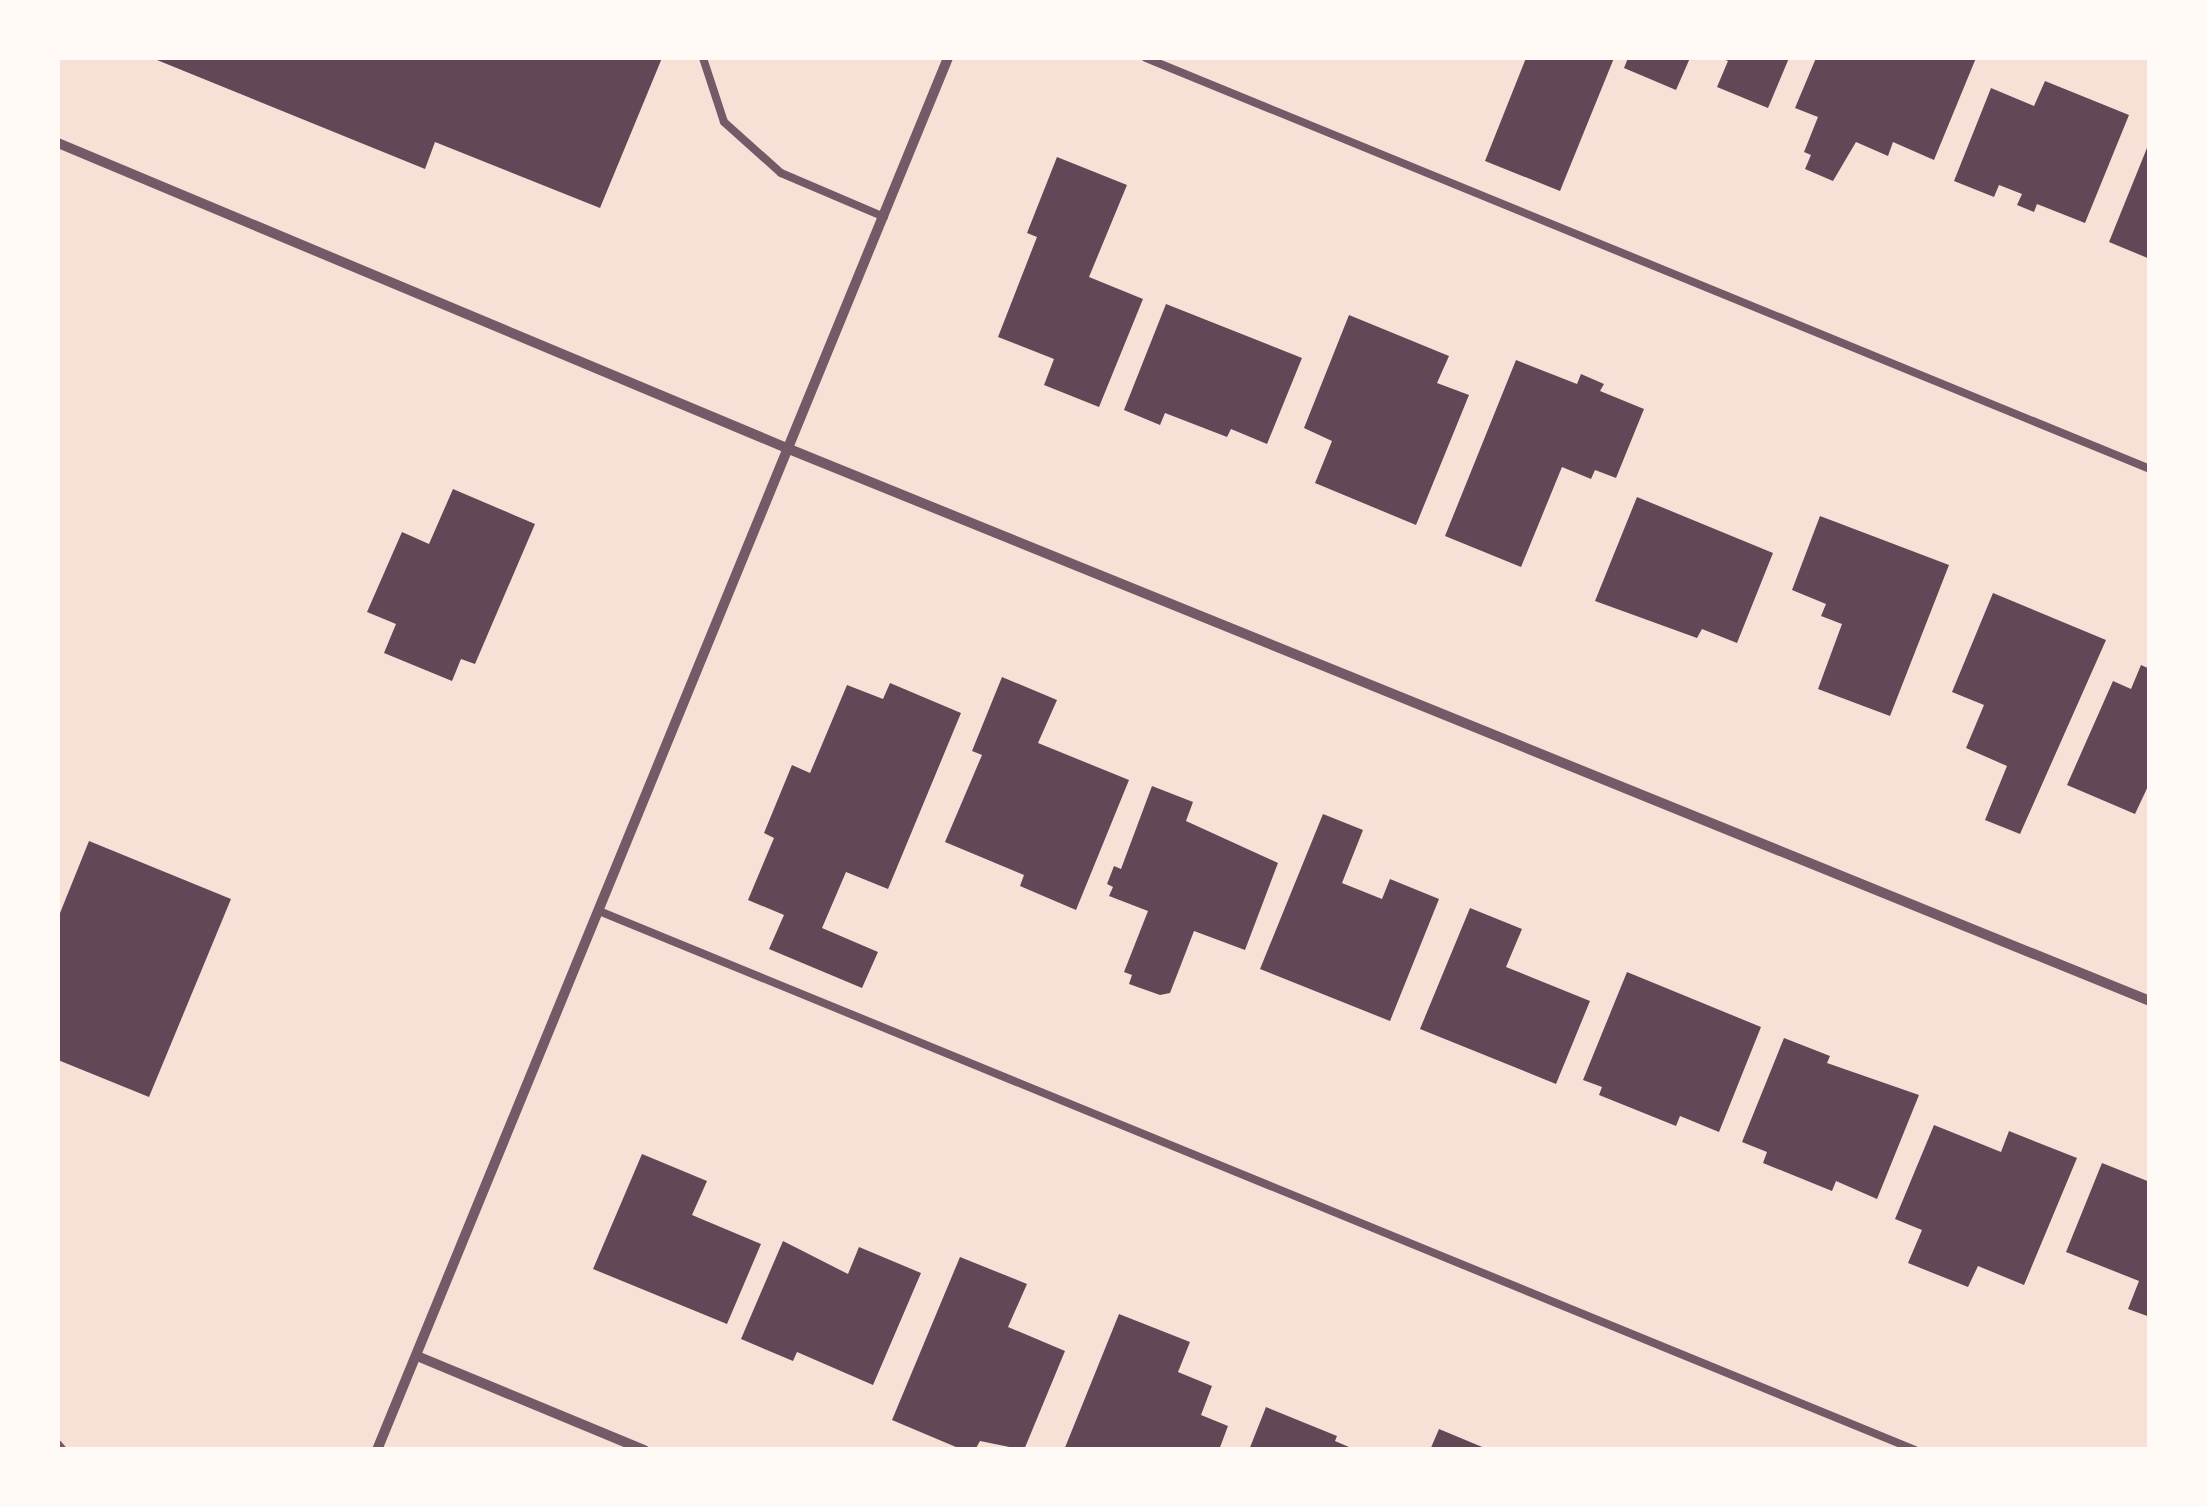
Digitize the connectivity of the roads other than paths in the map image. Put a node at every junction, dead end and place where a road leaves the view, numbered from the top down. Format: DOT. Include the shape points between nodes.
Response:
graph roads {
  1 [pos="703,58"];
  2 [pos="948,58"];
  3 [pos="1146,58"];
  4 [pos="58,143"];
  5 [pos="884,217"];
  6 [pos="789,448"];
  7 [pos="2150,469"];
  8 [pos="598,911"];
  9 [pos="2150,1002"];
  10 [pos="417,1356"];
  11 [pos="58,1444"];
  12 [pos="63,1450"];
  13 [pos="378,1450"];
  14 [pos="644,1450"];
  15 [pos="1915,1450"];
  1 -- 5 [label="lane" via="724,122 780,173"];
  2 -- 5 [label="street"];
  3 -- 7 [label="lane"];
  4 -- 6 [label="street"];
  5 -- 6 [label="street"];
  6 -- 8 [label="street"];
  6 -- 9 [label="street"];
  8 -- 10 [label="street"];
  8 -- 15 [label="lane"];
  10 -- 13 [label="street"];
  10 -- 14 [label="street"];
  11 -- 12 [label="lane"];
}
